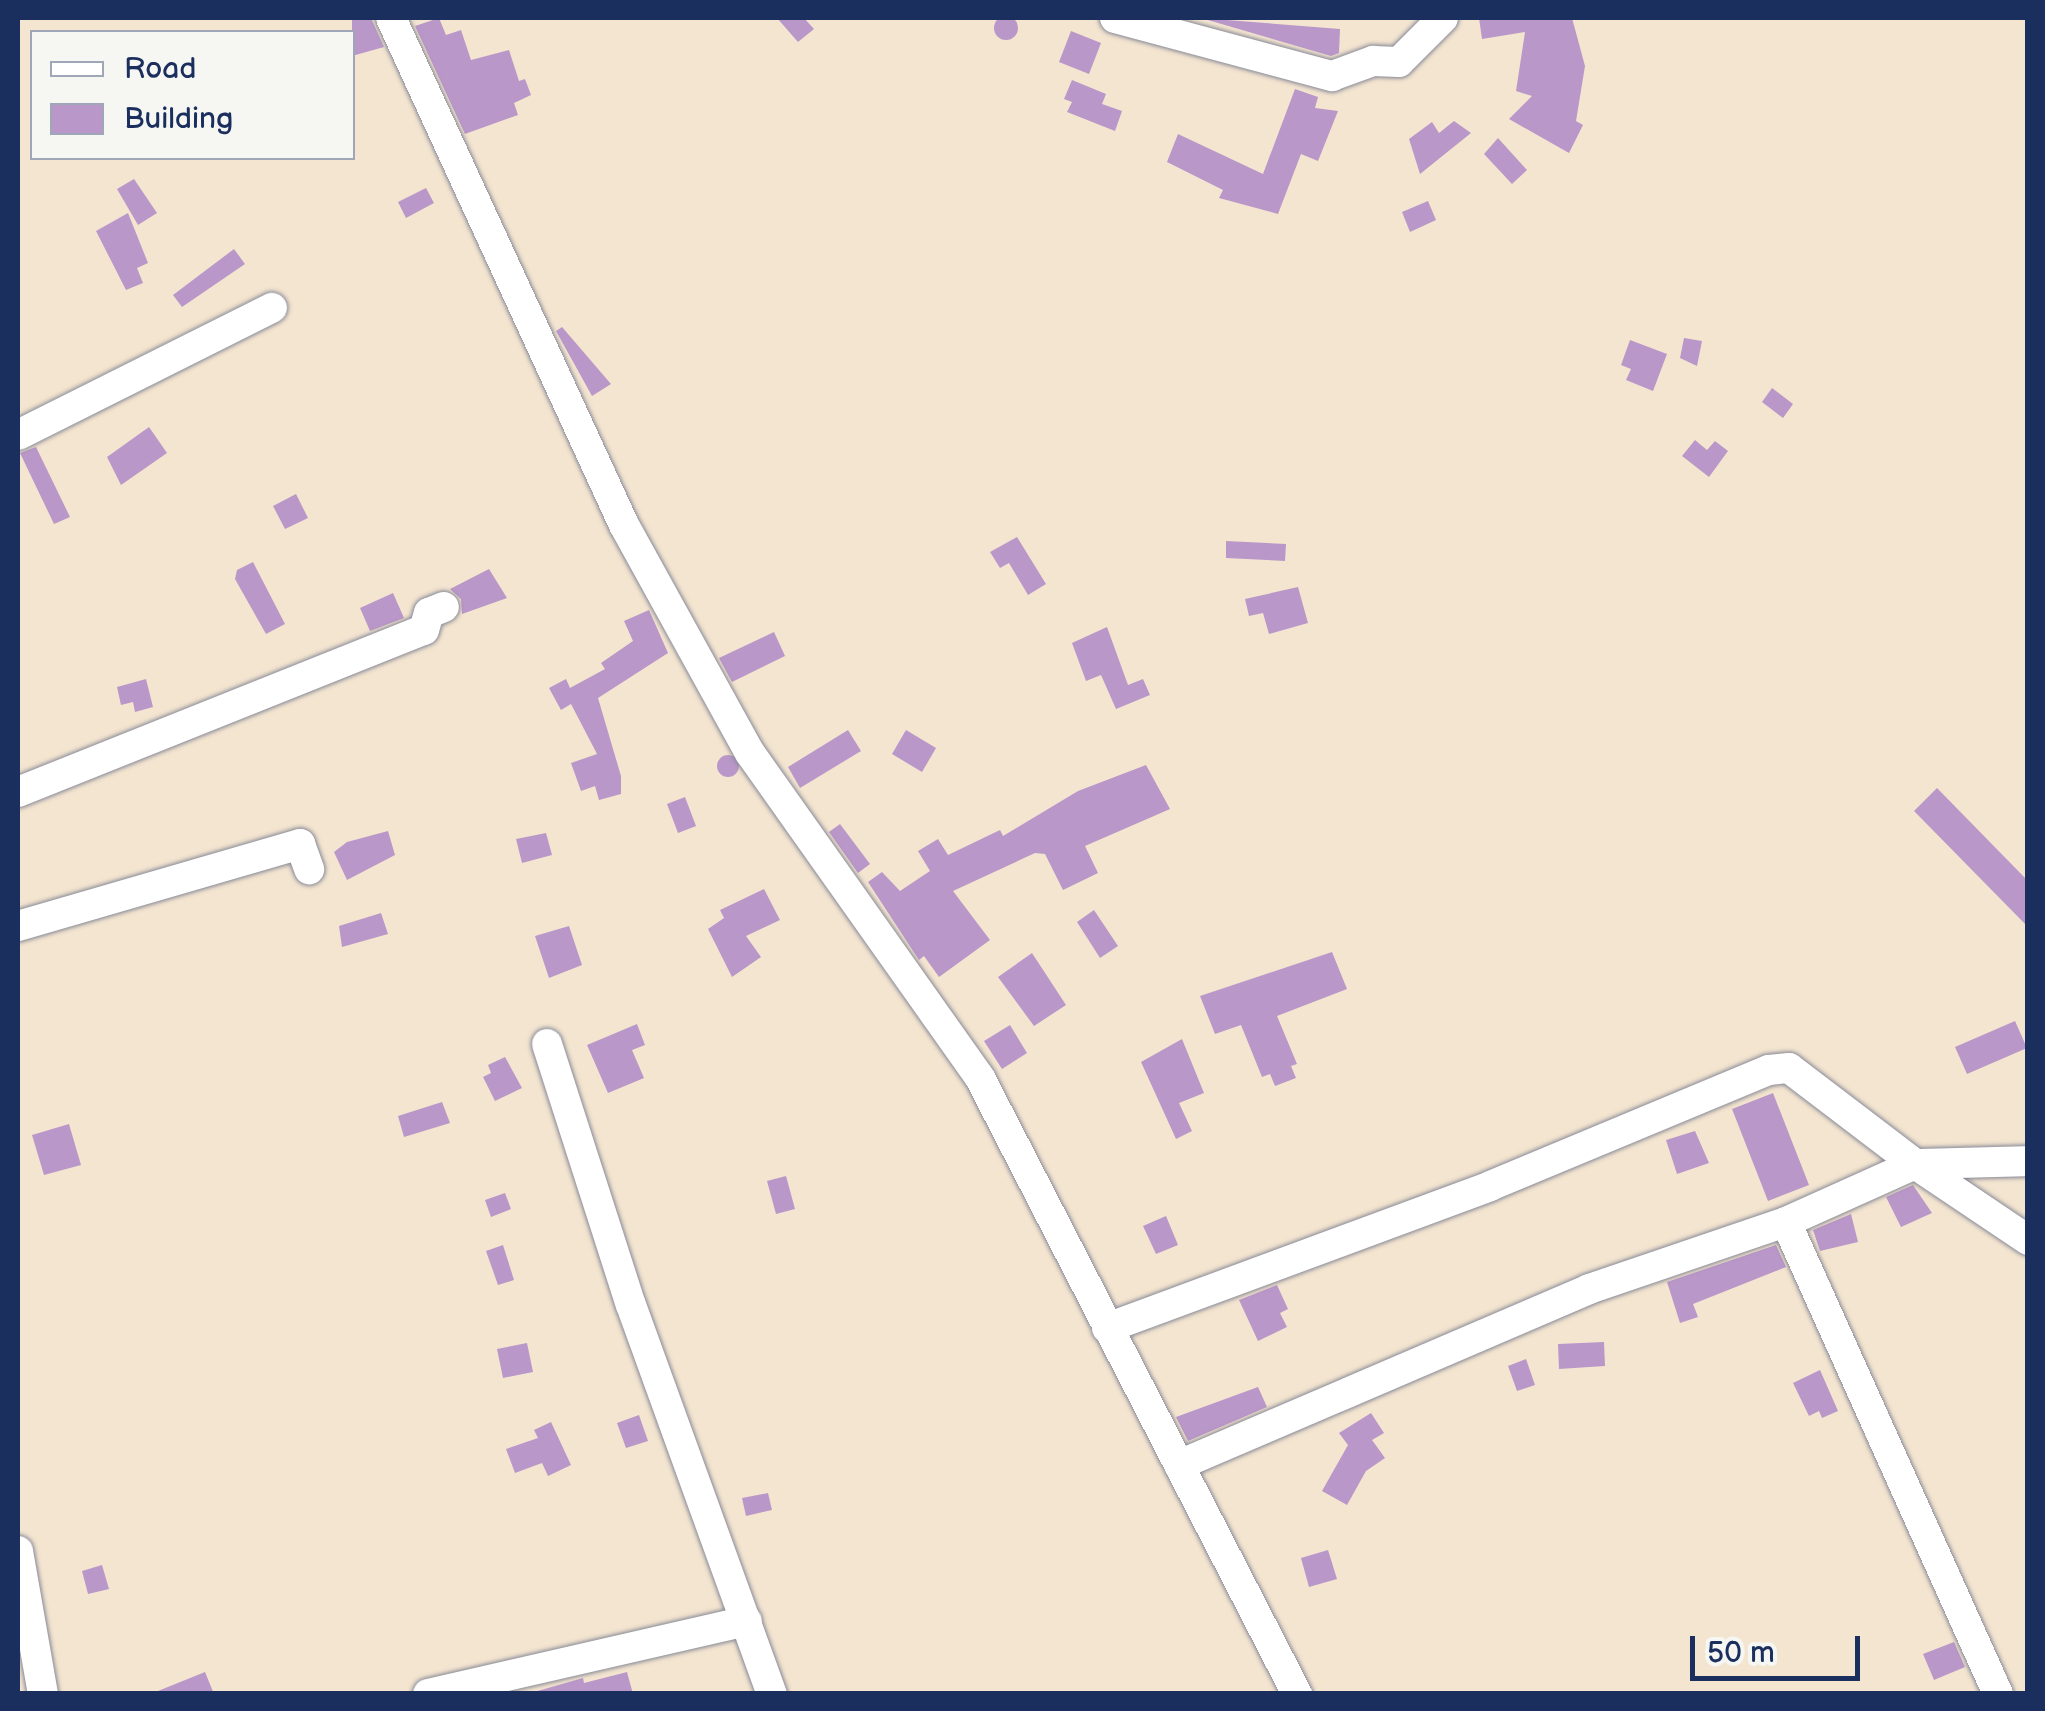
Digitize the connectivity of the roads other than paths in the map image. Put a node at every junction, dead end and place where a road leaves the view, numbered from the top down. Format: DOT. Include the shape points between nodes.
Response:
graph roads {
  1 [pos="391,18"];
  2 [pos="1115,18"];
  3 [pos="1443,18"];
  4 [pos="272,308"];
  5 [pos="18,434"];
  6 [pos="444,607"];
  7 [pos="18,792"];
  8 [pos="309,869"];
  9 [pos="18,926"];
  10 [pos="547,1044"];
  11 [pos="2028,1162"];
  12 [pos="1915,1164"];
  13 [pos="1786,1222"];
  14 [pos="2028,1240"];
  15 [pos="1107,1328"];
  16 [pos="1179,1465"];
  17 [pos="18,1551"];
  18 [pos="23,1610"];
  19 [pos="747,1621"];
  20 [pos="43,1694"];
  21 [pos="428,1694"];
  22 [pos="772,1694"];
  23 [pos="1297,1694"];
  24 [pos="1998,1694"];
  1 -- 15 [label="street" via="624,526 750,753 980,1078"];
  2 -- 3 [label="street" via="1332,76 1374,62 1399,62"];
  4 -- 5 [label="street"];
  6 -- 7 [label="street" via="430,613 424,630"];
  8 -- 9 [label="street" via="300,844"];
  10 -- 19 [label="street" via="631,1305"];
  11 -- 12 [label="street"];
  12 -- 13 [label="street"];
  12 -- 14 [label="street"];
  12 -- 15 [label="street" via="1789,1068 1769,1070 1490,1186"];
  13 -- 16 [label="street" via="1589,1289"];
  13 -- 24 [label="street"];
  15 -- 16 [label="street"];
  16 -- 23 [label="street"];
  17 -- 18 [label="street"];
  18 -- 20 [label="street"];
  19 -- 21 [label="street"];
  19 -- 22 [label="street"];
}
